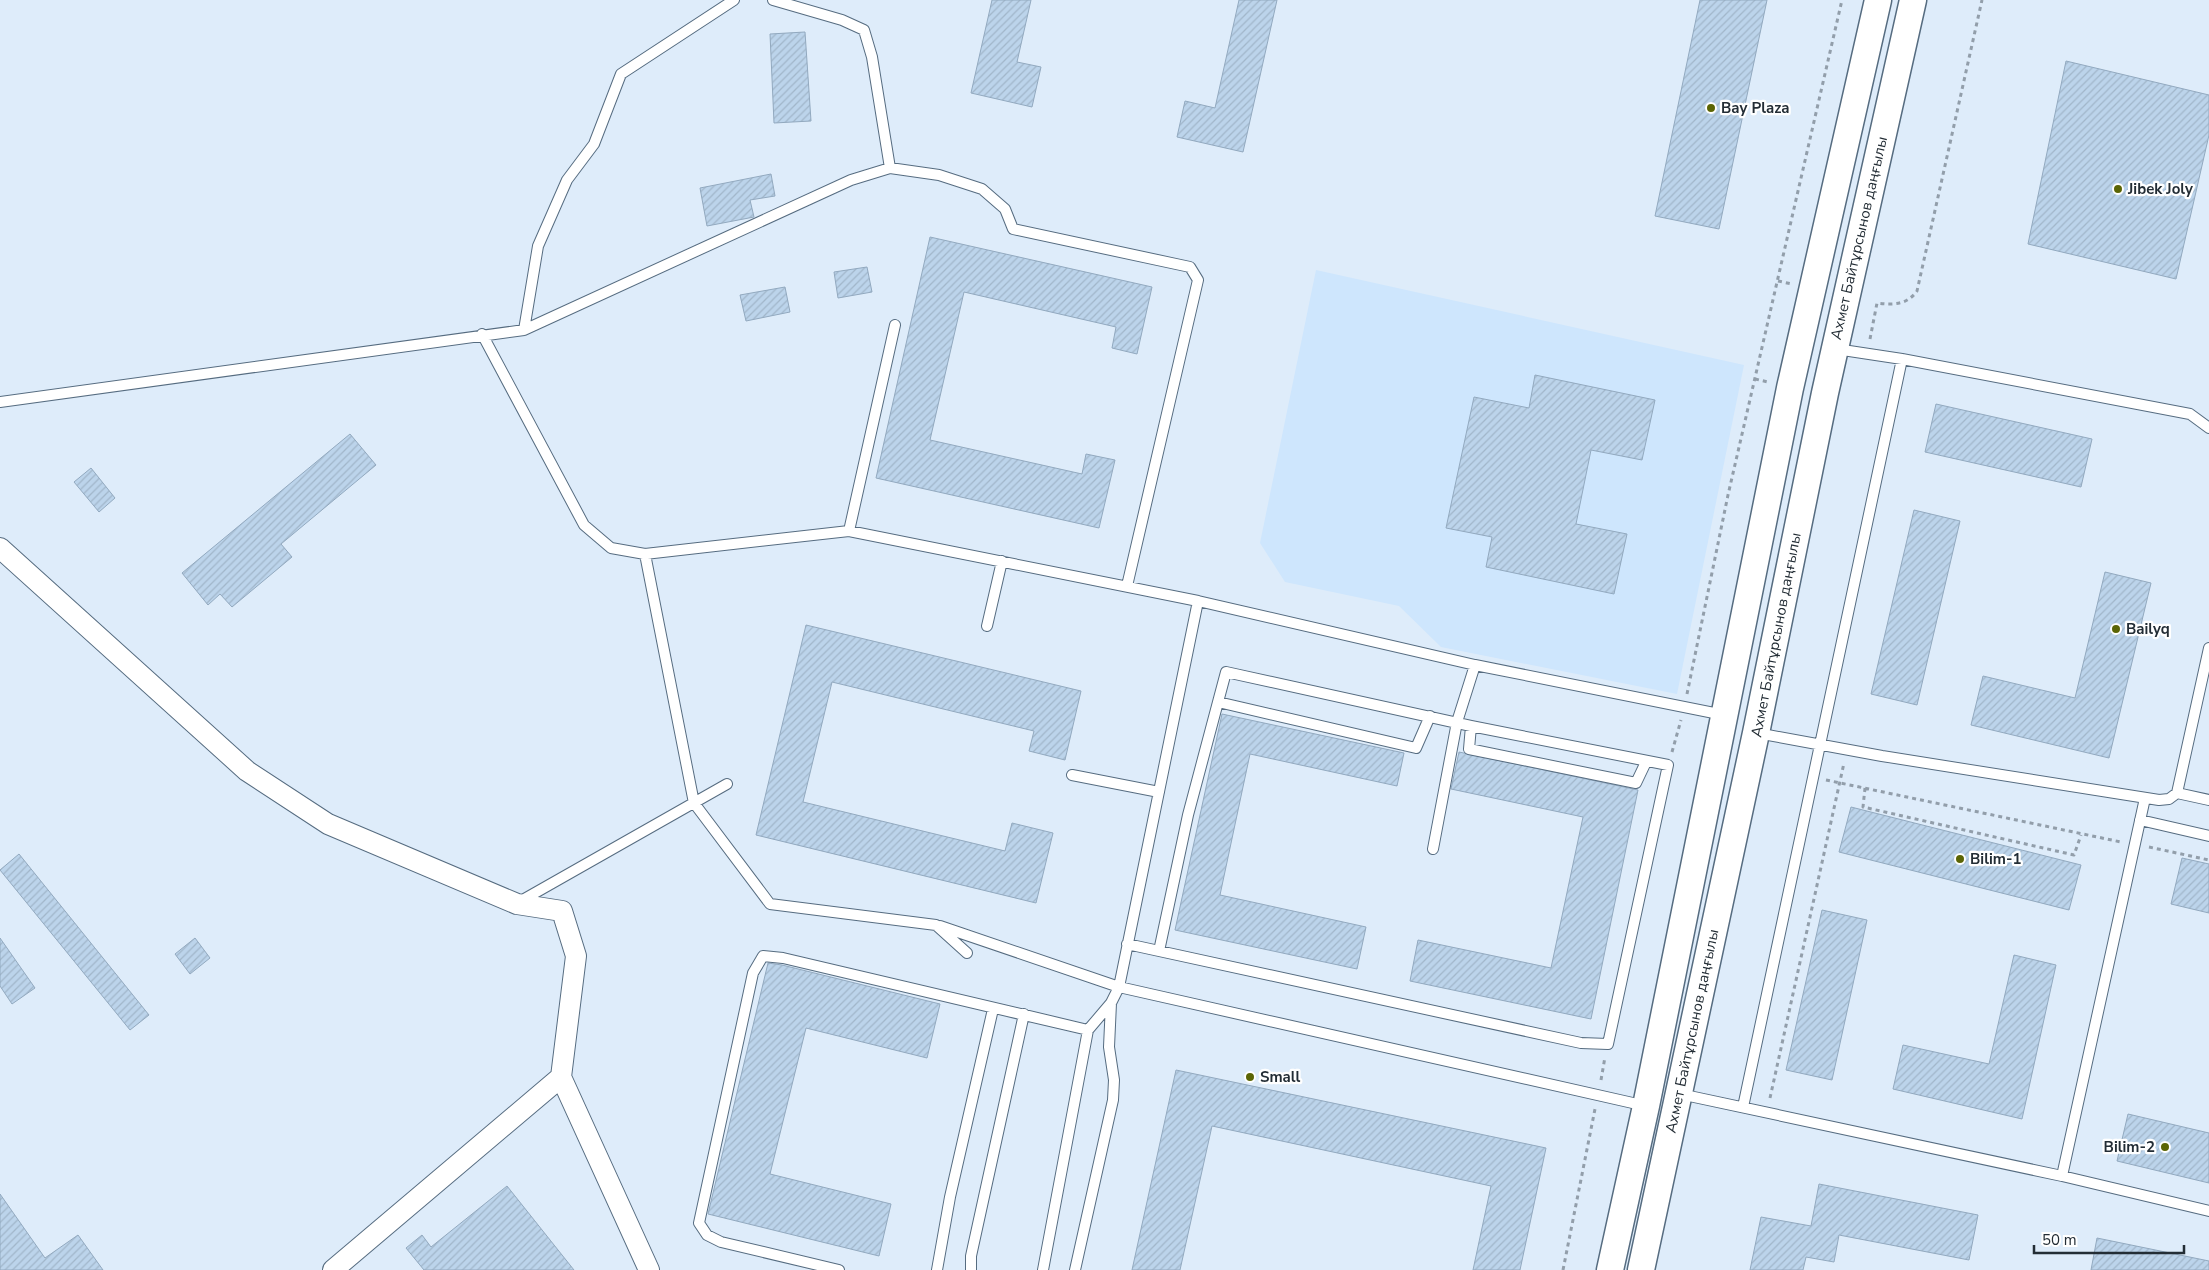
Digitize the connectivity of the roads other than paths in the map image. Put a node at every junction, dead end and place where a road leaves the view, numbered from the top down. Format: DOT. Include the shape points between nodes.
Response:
graph roads {
  1 [pos="734,0"];
  2 [pos="773,0"];
  3 [pos="1878,0"];
  4 [pos="1913,0"];
  5 [pos="890,168"];
  6 [pos="895,325"];
  7 [pos="524,330"];
  8 [pos="482,334"];
  9 [pos="1802,341"];
  10 [pos="1834,349"];
  11 [pos="1902,359"];
  12 [pos="0,402"];
  13 [pos="2209,428"];
  14 [pos="848,531"];
  15 [pos="0,548"];
  16 [pos="645,554"];
  17 [pos="1002,561"];
  18 [pos="1127,586"];
  19 [pos="1198,601"];
  20 [pos="987,626"];
  21 [pos="2209,648"];
  22 [pos="1474,665"];
  23 [pos="1218,702"];
  24 [pos="1725,715"];
  25 [pos="1430,716"];
  26 [pos="1457,722"];
  27 [pos="1471,726"];
  28 [pos="1756,733"];
  29 [pos="1820,745"];
  30 [pos="1646,762"];
  31 [pos="1072,775"];
  32 [pos="727,784"];
  33 [pos="1159,792"];
  34 [pos="2177,793"];
  35 [pos="2145,798"];
  36 [pos="2209,800"];
  37 [pos="694,803"];
  38 [pos="2140,820"];
  39 [pos="2209,836"];
  40 [pos="1433,849"];
  41 [pos="517,904"];
  42 [pos="936,925"];
  43 [pos="1128,944"];
  44 [pos="1159,951"];
  45 [pos="967,953"];
  46 [pos="1119,987"];
  47 [pos="1111,1004"];
  48 [pos="993,1009"];
  49 [pos="1024,1014"];
  50 [pos="1088,1030"];
  51 [pos="561,1077"];
  52 [pos="1679,1094"];
  53 [pos="1646,1106"];
  54 [pos="1743,1107"];
  55 [pos="2062,1176"];
  56 [pos="2209,1211"];
  57 [pos="333,1270"];
  58 [pos="650,1270"];
  59 [pos="839,1270"];
  60 [pos="937,1270"];
  61 [pos="971,1270"];
  62 [pos="1043,1270"];
  63 [pos="1075,1270"];
  64 [pos="1610,1270"];
  65 [pos="1641,1270"];
  1 -- 7 [label="lane" via="622,74 594,144 567,180 538,246"];
  2 -- 5 [label="lane" via="842,20 864,30 872,57"];
  3 -- 9 [label="street, Ахмет Байтұрсынов даңғылы"];
  4 -- 10 [label="street, Ахмет Байтұрсынов даңғылы"];
  5 -- 7 [label="lane" via="851,180"];
  5 -- 18 [label="lane" via="938,175 982,189 1005,209 1013,229 1190,266 1198,280"];
  6 -- 14 [label="lane"];
  7 -- 8 [label="lane"];
  8 -- 12 [label="lane"];
  8 -- 16 [label="lane" via="584,525 611,548"];
  9 -- 10 [label="street"];
  9 -- 24 [label="street, Ахмет Байтұрсынов даңғылы"];
  10 -- 11 [label="lane"];
  10 -- 28 [label="street, Ахмет Байтұрсынов даңғылы"];
  11 -- 13 [label="lane" via="2190,414"];
  11 -- 29 [label="lane"];
  14 -- 16 [label="lane"];
  14 -- 17 [label="lane"];
  15 -- 41 [label="street" via="247,772 328,824"];
  16 -- 37 [label="lane"];
  17 -- 18 [label="lane"];
  17 -- 20 [label="lane"];
  18 -- 19 [label="lane"];
  19 -- 22 [label="lane"];
  19 -- 33 [label="lane"];
  21 -- 34 [label="lane"];
  22 -- 24 [label="lane"];
  22 -- 26 [label="lane"];
  23 -- 25 [label="lane" via="1416,748"];
  23 -- 25 [label="lane" via="1226,672"];
  23 -- 44 [label="lane" via="1188,816"];
  24 -- 53 [label="street, Ахмет Байтұрсынов даңғылы"];
  25 -- 26 [label="lane"];
  26 -- 27 [label="lane"];
  26 -- 40 [label="lane"];
  27 -- 30 [label="lane"];
  27 -- 30 [label="lane" via="1470,749 1636,783"];
  28 -- 29 [label="lane"];
  28 -- 52 [label="street, Ахмет Байтұрсынов даңғылы"];
  29 -- 35 [label="lane"];
  29 -- 54 [label="lane"];
  30 -- 44 [label="lane" via="1668,765 1608,1044 1582,1044"];
  31 -- 33 [label="lane"];
  32 -- 37 [label="lane"];
  33 -- 43 [label="lane"];
  34 -- 35 [label="lane" via="2169,799"];
  34 -- 36 [label="lane"];
  35 -- 38 [label="lane"];
  37 -- 41 [label="lane"];
  37 -- 42 [label="lane" via="770,904"];
  38 -- 39 [label="lane"];
  38 -- 55 [label="lane"];
  41 -- 51 [label="street" via="562,911 576,956"];
  42 -- 45 [label="lane"];
  42 -- 46 [label="lane"];
  43 -- 44 [label="lane"];
  43 -- 46 [label="lane"];
  46 -- 47 [label="lane"];
  46 -- 53 [label="lane"];
  47 -- 50 [label="lane"];
  47 -- 63 [label="lane" via="1109,1047 1114,1080 1113,1100"];
  48 -- 49 [label="lane"];
  48 -- 59 [label="lane" via="783,958 763,956 753,972 699,1223 707,1236 721,1242"];
  48 -- 60 [label="lane" via="950,1196"];
  49 -- 50 [label="lane"];
  49 -- 61 [label="lane" via="971,1256"];
  50 -- 62 [label="lane"];
  51 -- 57 [label="street"];
  51 -- 58 [label="street"];
  52 -- 54 [label="lane"];
  52 -- 65 [label="street, Ахмет Байтұрсынов даңғылы"];
  53 -- 64 [label="street, Ахмет Байтұрсынов даңғылы"];
  54 -- 55 [label="lane"];
  55 -- 56 [label="lane"];
}
